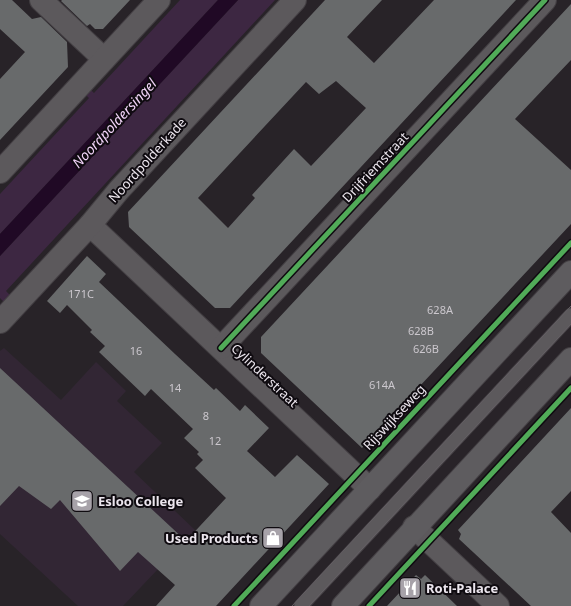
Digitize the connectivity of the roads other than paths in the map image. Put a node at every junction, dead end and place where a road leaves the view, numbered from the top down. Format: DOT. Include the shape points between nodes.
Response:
graph roads {
  1 [pos="41,0"];
  2 [pos="159,0"];
  3 [pos="295,0"];
  4 [pos="545,0"];
  5 [pos="104,59"];
  6 [pos="0,172"];
  7 [pos="90,225"];
  8 [pos="571,272"];
  9 [pos="571,315"];
  10 [pos="0,322"];
  11 [pos="221,348"];
  12 [pos="571,358"];
  13 [pos="370,489"];
  14 [pos="422,534"];
  15 [pos="261,606"];
  16 [pos="301,606"];
  17 [pos="343,606"];
  18 [pos="498,606"];
  1 -- 5 [label="street"];
  2 -- 5 [label="street"];
  3 -- 7 [label="street, Noordpolderkade" via="124,184"];
  4 -- 11 [label="street, Drijfriemstraat"];
  5 -- 6 [label="street"];
  7 -- 10 [label="street, Noordpolderkade"];
  7 -- 11 [label="street, Cylinderstraat"];
  8 -- 13 [label="main road"];
  9 -- 16 [label="lane"];
  11 -- 13 [label="street, Cylinderstraat"];
  12 -- 14 [label="main road"];
  13 -- 15 [label="main road"];
  14 -- 17 [label="main road"];
  14 -- 18 [label="street"];
}
